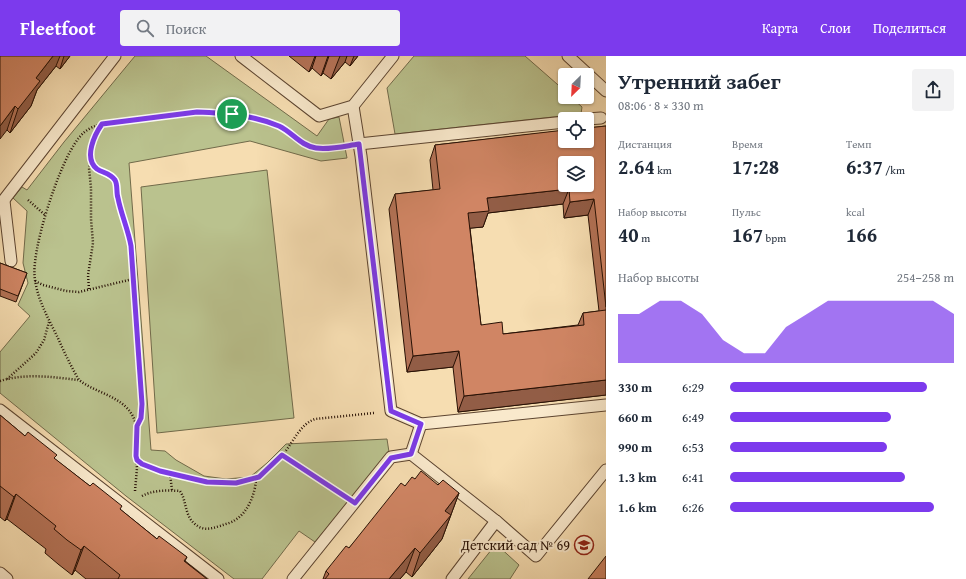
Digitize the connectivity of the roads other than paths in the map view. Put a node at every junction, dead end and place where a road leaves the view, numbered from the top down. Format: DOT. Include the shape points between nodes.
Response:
graph roads {
  1 [pos="115,56"];
  2 [pos="241,56"];
  3 [pos="393,56"];
  4 [pos="572,57"];
  5 [pos="606,90"];
  6 [pos="353,106"];
  7 [pos="594,118"];
  8 [pos="600,118"];
  9 [pos="558,123"];
  10 [pos="359,144"];
  11 [pos="2,203"];
  12 [pos="11,261"];
  13 [pos="606,405"];
  14 [pos="0,410"];
  15 [pos="421,424"];
  16 [pos="411,454"];
  17 [pos="606,470"];
  18 [pos="496,521"];
  19 [pos="0,573"];
  20 [pos="7,579"];
  21 [pos="218,579"];
  22 [pos="293,579"];
  23 [pos="452,579"];
  1 -- 11 [label="lane"];
  2 -- 6 [label="lane" via="319,116"];
  3 -- 6 [label="lane"];
  4 -- 5 [label="lane"];
  6 -- 10 [label="lane"];
  7 -- 8 [label="lane"];
  9 -- 10 [label="lane"];
  10 -- 15 [label="lane" via="391,411"];
  11 -- 12 [label="lane"];
  13 -- 15 [label="lane"];
  14 -- 21 [label="lane" via="130,506"];
  15 -- 16 [label="lane"];
  16 -- 18 [label="lane"];
  16 -- 22 [label="lane" via="391,458"];
  17 -- 18 [label="lane" via="536,556"];
  18 -- 23 [label="lane"];
  19 -- 20 [label="lane"];
}
